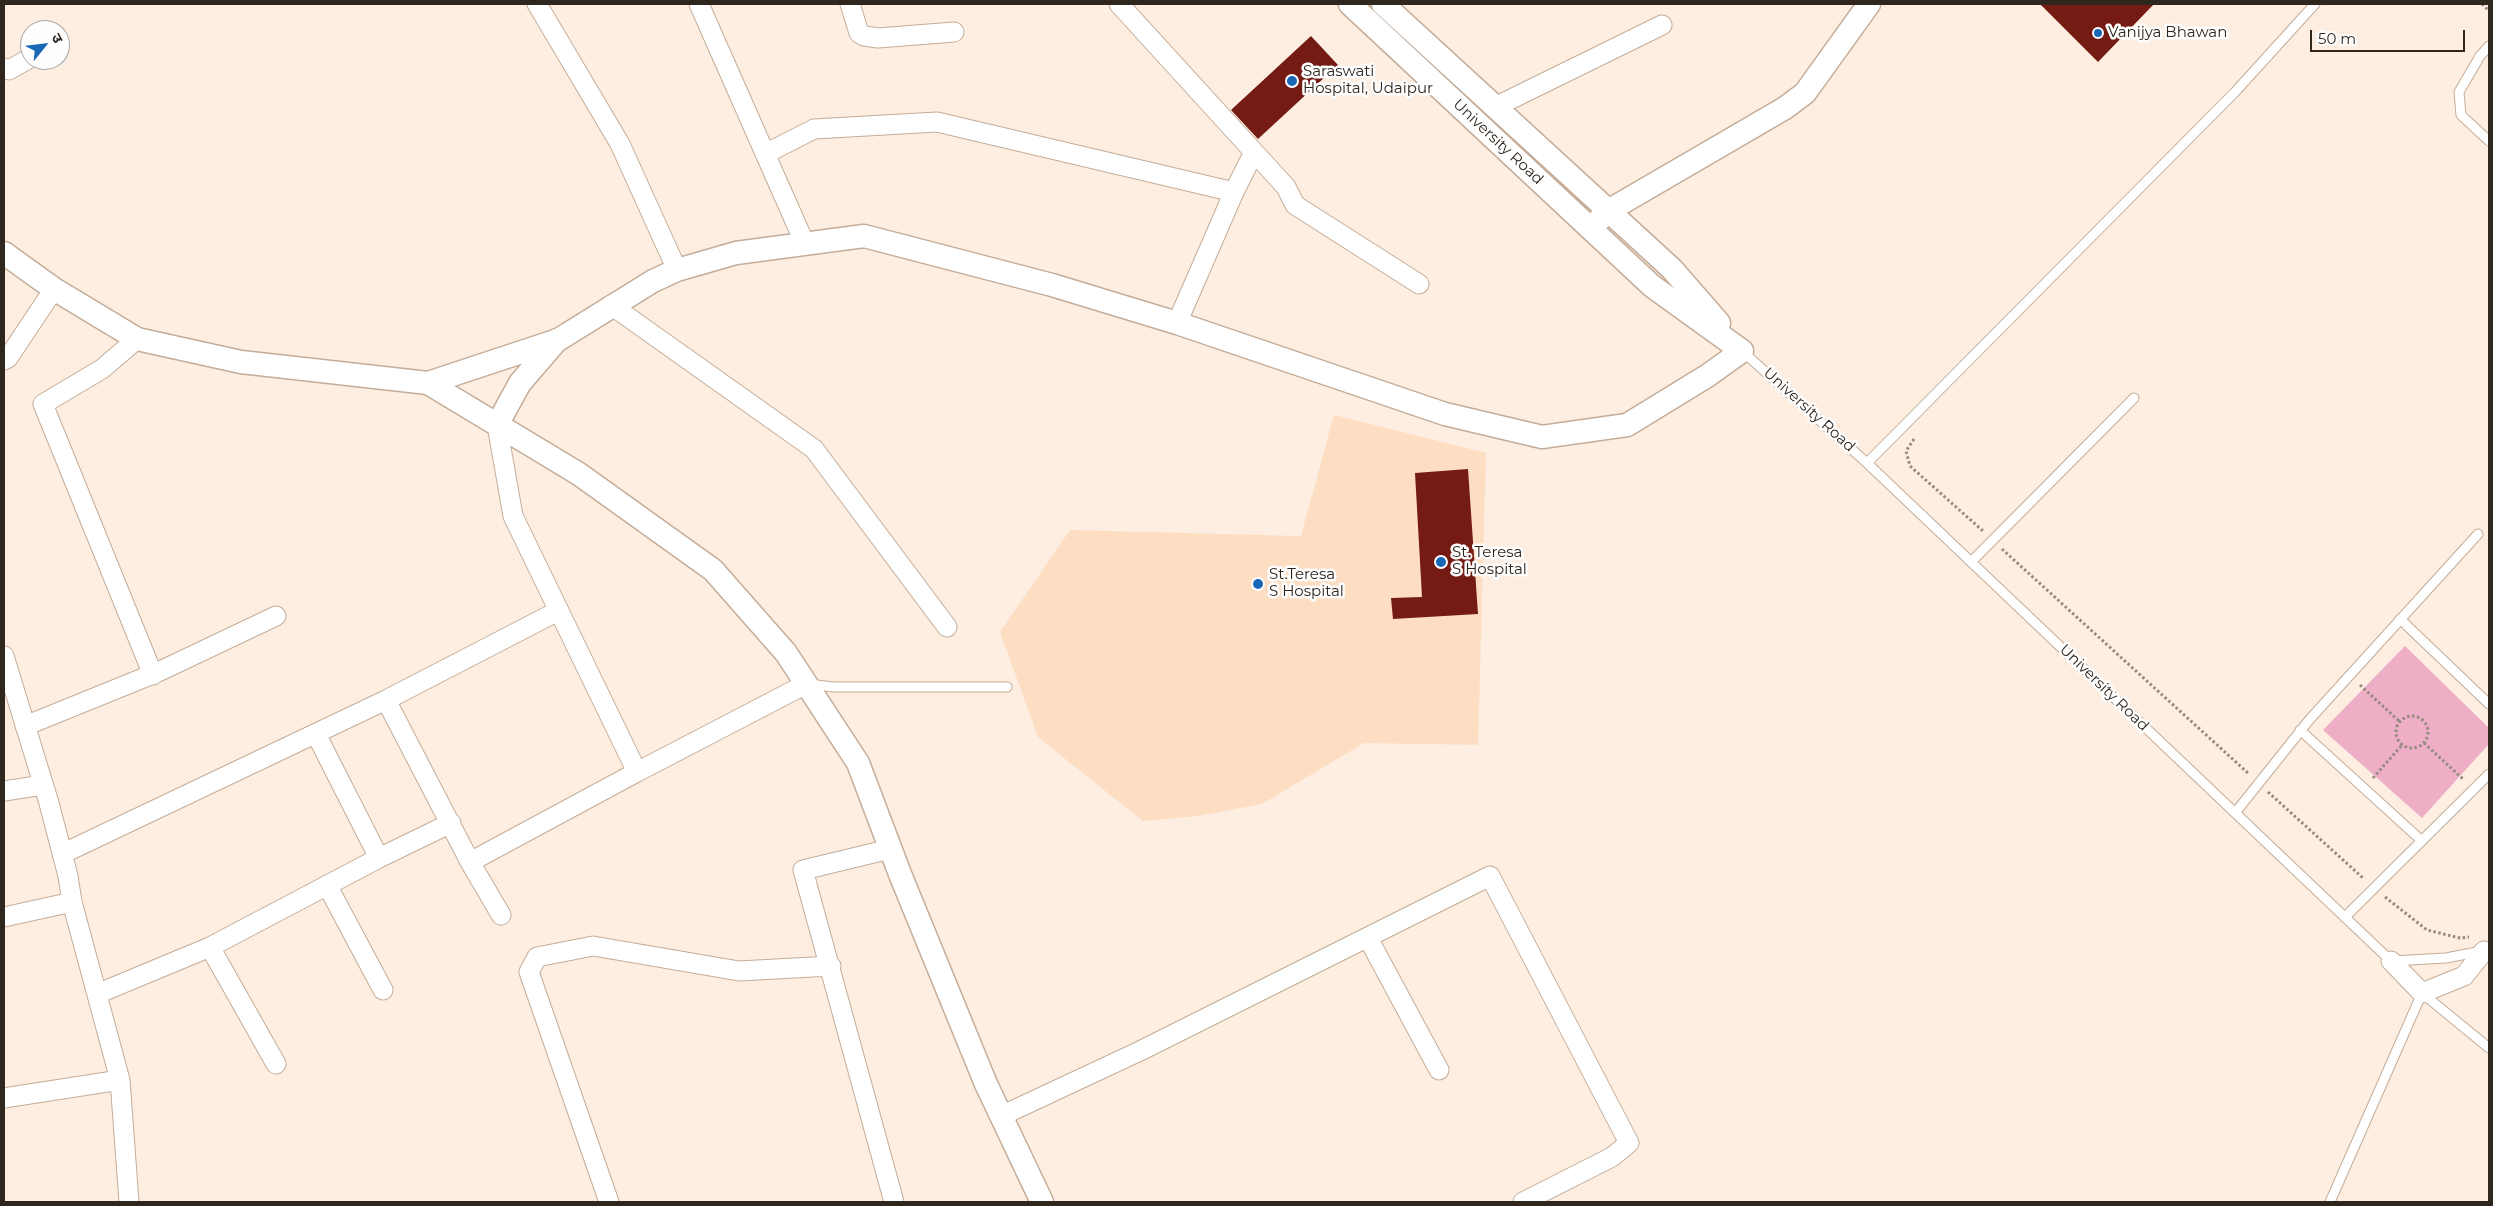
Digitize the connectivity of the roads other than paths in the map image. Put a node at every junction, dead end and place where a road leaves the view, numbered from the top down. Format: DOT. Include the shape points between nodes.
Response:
graph roads {
  1 [pos="537,4"];
  2 [pos="699,4"];
  3 [pos="850,4"];
  4 [pos="1119,4"];
  5 [pos="1350,4"];
  6 [pos="1385,4"];
  7 [pos="1850,4"];
  8 [pos="1869,4"];
  9 [pos="2315,4"];
  10 [pos="1662,25"];
  11 [pos="954,32"];
  12 [pos="2489,46"];
  13 [pos="20,64"];
  14 [pos="4,68"];
  15 [pos="1495,107"];
  16 [pos="1785,108"];
  17 [pos="2489,141"];
  18 [pos="1254,152"];
  19 [pos="765,154"];
  20 [pos="1234,192"];
  21 [pos="1608,211"];
  22 [pos="1591,229"];
  23 [pos="805,244"];
  24 [pos="4,253"];
  25 [pos="677,270"];
  26 [pos="1419,284"];
  27 [pos="54,289"];
  28 [pos="611,306"];
  29 [pos="1177,323"];
  30 [pos="137,340"];
  31 [pos="558,340"];
  32 [pos="1742,351"];
  33 [pos="4,360"];
  34 [pos="428,383"];
  35 [pos="2134,398"];
  36 [pos="497,425"];
  37 [pos="1867,463"];
  38 [pos="2478,534"];
  39 [pos="1971,562"];
  40 [pos="558,611"];
  41 [pos="276,616"];
  42 [pos="2400,619"];
  43 [pos="947,627"];
  44 [pos="4,656"];
  45 [pos="153,675"];
  46 [pos="806,684"];
  47 [pos="1007,687"];
  48 [pos="386,700"];
  49 [pos="2489,704"];
  50 [pos="24,726"];
  51 [pos="2300,730"];
  52 [pos="316,734"];
  53 [pos="637,772"];
  54 [pos="2489,774"];
  55 [pos="43,785"];
  56 [pos="4,791"];
  57 [pos="2235,813"];
  58 [pos="451,824"];
  59 [pos="2422,841"];
  60 [pos="890,849"];
  61 [pos="62,854"];
  62 [pos="378,858"];
  63 [pos="470,862"];
  64 [pos="327,885"];
  65 [pos="72,902"];
  66 [pos="4,916"];
  67 [pos="501,916"];
  68 [pos="2345,918"];
  69 [pos="1368,938"];
  70 [pos="210,947"];
  71 [pos="2487,951"];
  72 [pos="2390,961"];
  73 [pos="831,966"];
  74 [pos="384,990"];
  75 [pos="2422,993"];
  76 [pos="97,994"];
  77 [pos="2489,1048"];
  78 [pos="276,1064"];
  79 [pos="1439,1070"];
  80 [pos="120,1080"];
  81 [pos="4,1098"];
  82 [pos="1001,1116"];
  83 [pos="129,1202"];
  84 [pos="609,1202"];
  85 [pos="894,1202"];
  86 [pos="1042,1202"];
  87 [pos="1523,1202"];
  88 [pos="2330,1202"];
  1 -- 25 [label="street" via="620,144"];
  2 -- 19 [label="street"];
  3 -- 11 [label="street" via="858,33 864,36 878,38"];
  4 -- 18 [label="street"];
  5 -- 22 [label="street, University Road"];
  6 -- 15 [label="street, University Road"];
  7 -- 16 [label="street" via="1798,81"];
  8 -- 16 [label="street" via="1805,93"];
  9 -- 37 [label="lane" via="2235,92"];
  10 -- 15 [label="street"];
  12 -- 17 [label="lane" via="2458,92 2461,115"];
  13 -- 14 [label="street" via="9,70"];
  15 -- 21 [label="street, University Road"];
  16 -- 21 [label="street"];
  18 -- 20 [label="street"];
  18 -- 26 [label="street" via="1286,187 1295,205"];
  19 -- 20 [label="street" via="814,129 937,122"];
  19 -- 23 [label="street"];
  20 -- 29 [label="street"];
  21 -- 22 [label="street"];
  21 -- 32 [label="street, University Road" via="1672,269"];
  22 -- 32 [label="street, University Road" via="1652,286"];
  23 -- 25 [label="street" via="736,253"];
  23 -- 29 [label="street" via="864,236 1052,285"];
  24 -- 27 [label="street"];
  25 -- 28 [label="street"];
  27 -- 30 [label="street"];
  27 -- 33 [label="street"];
  28 -- 31 [label="street"];
  28 -- 43 [label="street" via="814,449"];
  29 -- 32 [label="street" via="1445,414 1542,437 1627,425"];
  30 -- 34 [label="street" via="241,362"];
  30 -- 45 [label="street" via="102,369 43,404"];
  31 -- 34 [label="street"];
  31 -- 36 [label="street" via="520,383"];
  32 -- 37 [label="lane, University Road"];
  34 -- 36 [label="street"];
  35 -- 39 [label="lane"];
  36 -- 40 [label="street" via="513,516"];
  36 -- 46 [label="street" via="580,474 713,570 786,653"];
  37 -- 39 [label="lane, University Road"];
  38 -- 42 [label="lane"];
  39 -- 57 [label="lane, University Road"];
  40 -- 48 [label="street"];
  40 -- 53 [label="street"];
  41 -- 45 [label="street"];
  42 -- 49 [label="lane"];
  42 -- 51 [label="lane"];
  44 -- 50 [label="street"];
  45 -- 50 [label="street"];
  46 -- 47 [label="lane" via="832,687"];
  46 -- 53 [label="street"];
  46 -- 60 [label="street" via="858,763"];
  48 -- 52 [label="street"];
  48 -- 58 [label="street"];
  50 -- 55 [label="street"];
  51 -- 57 [label="lane"];
  51 -- 59 [label="lane"];
  52 -- 61 [label="street"];
  52 -- 62 [label="street"];
  53 -- 63 [label="street"];
  54 -- 59 [label="lane"];
  55 -- 56 [label="street"];
  55 -- 61 [label="street"];
  57 -- 68 [label="lane, University Road"];
  58 -- 62 [label="street"];
  58 -- 63 [label="street"];
  59 -- 68 [label="lane"];
  60 -- 73 [label="street" via="803,870"];
  60 -- 82 [label="street"];
  61 -- 65 [label="street"];
  62 -- 64 [label="street"];
  63 -- 67 [label="street"];
  64 -- 70 [label="street"];
  64 -- 74 [label="street"];
  65 -- 66 [label="street"];
  65 -- 76 [label="street"];
  68 -- 72 [label="lane, University Road"];
  69 -- 79 [label="street"];
  69 -- 82 [label="street"];
  69 -- 87 [label="street" via="1490,876 1629,1143 1612,1157"];
  70 -- 76 [label="street"];
  70 -- 78 [label="street"];
  71 -- 72 [label="lane" via="2446,958"];
  71 -- 75 [label="street" via="2464,976"];
  72 -- 75 [label="street"];
  73 -- 84 [label="street" via="739,971 593,946 537,957 529,972"];
  73 -- 85 [label="street"];
  75 -- 77 [label="lane"];
  75 -- 88 [label="lane"];
  76 -- 80 [label="street"];
  80 -- 81 [label="street"];
  80 -- 83 [label="street"];
  82 -- 86 [label="street"];
}
